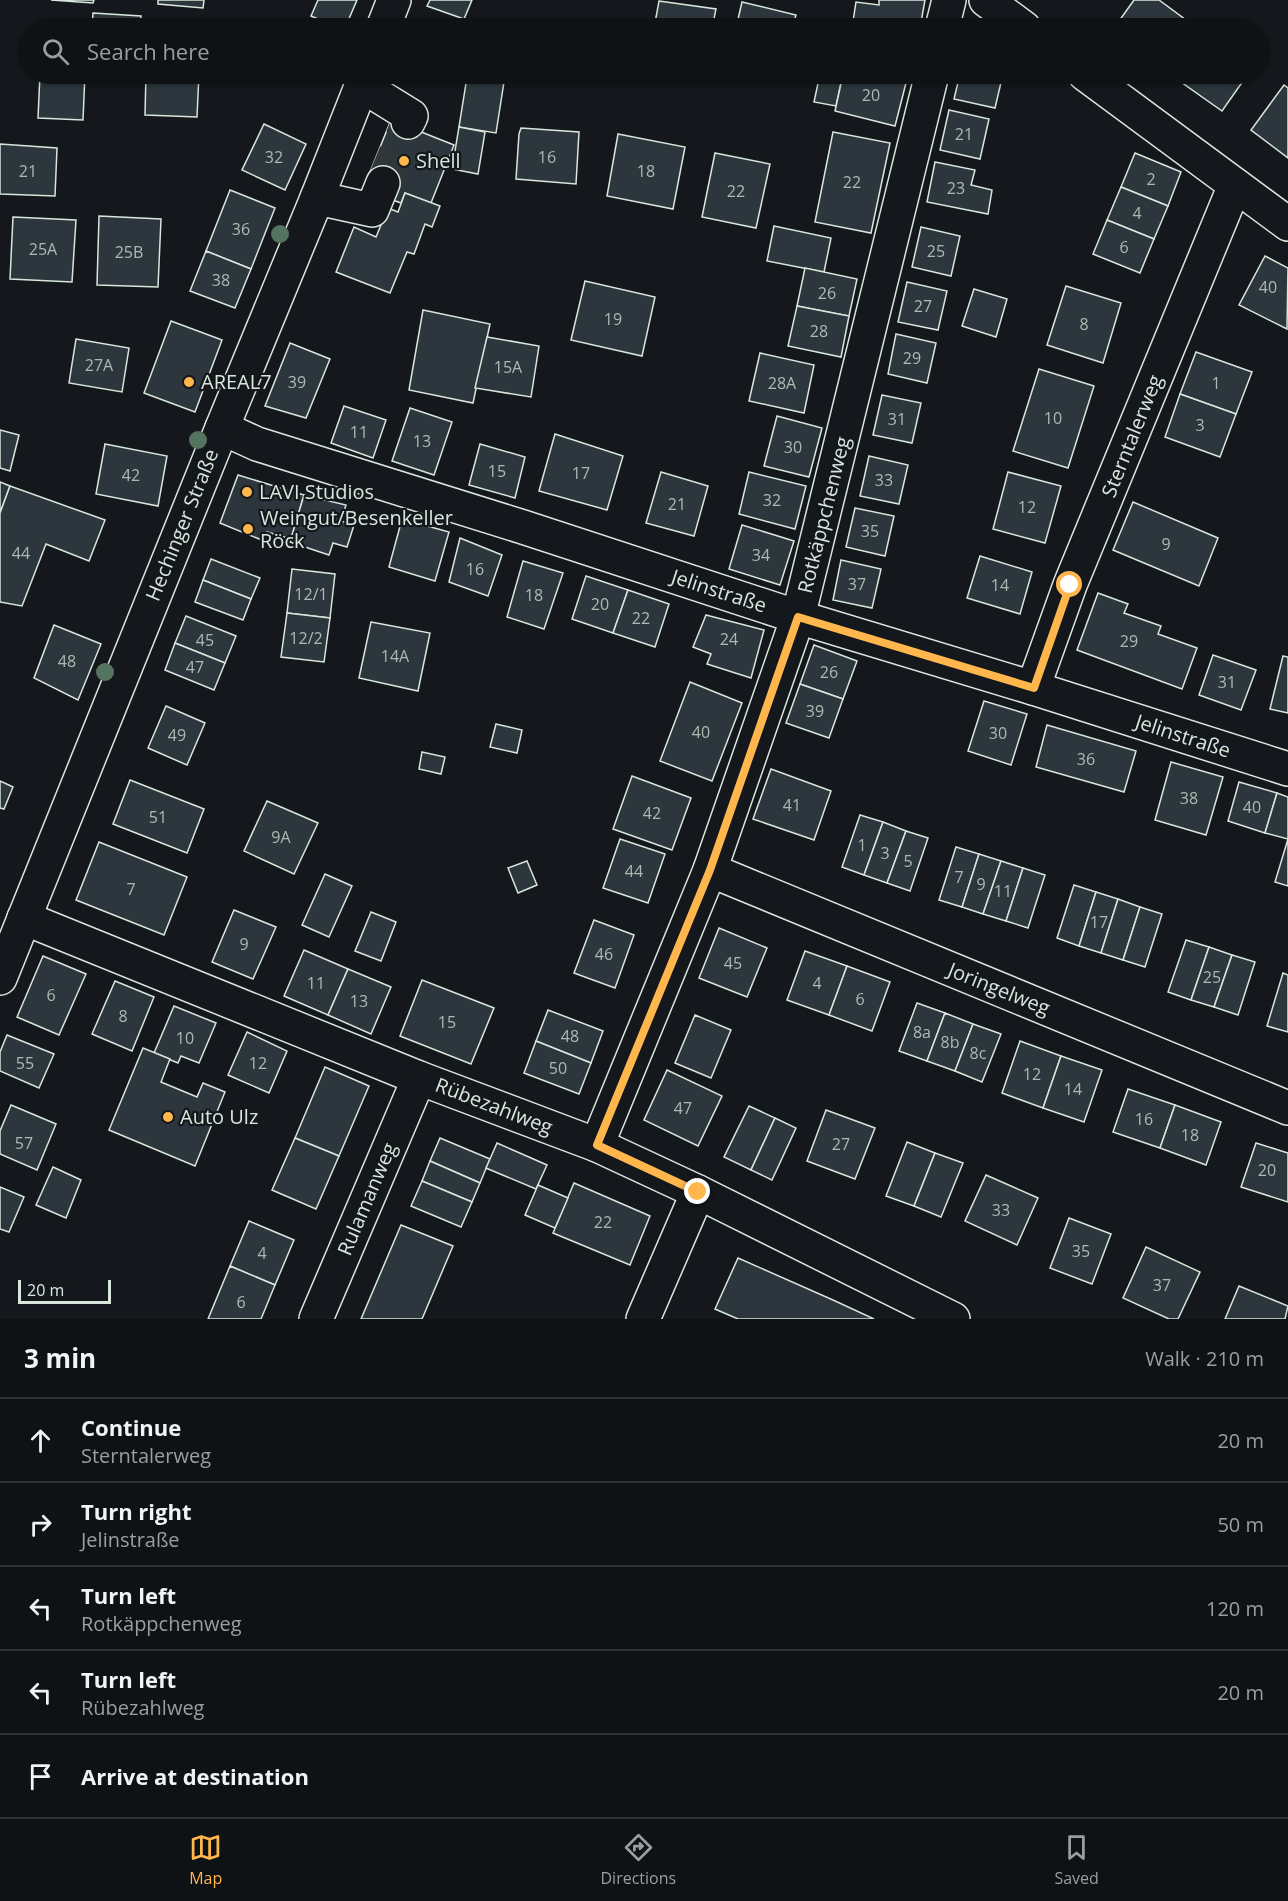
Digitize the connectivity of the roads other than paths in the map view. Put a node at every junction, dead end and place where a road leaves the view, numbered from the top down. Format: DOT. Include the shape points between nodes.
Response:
graph roads {
  1 [pos="394,0"];
  2 [pos="949,0"];
  3 [pos="986,0"];
  4 [pos="387,18"];
  5 [pos="944,18"];
  6 [pos="1010,18"];
  7 [pos="361,84"];
  8 [pos="369,84"];
  9 [pos="930,84"];
  10 [pos="1098,84"];
  11 [pos="408,122"];
  12 [pos="383,183"];
  13 [pos="1235,186"];
  14 [pos="317,198"];
  15 [pos="1288,224"];
  16 [pos="222,428"];
  17 [pos="798,617"];
  18 [pos="1034,688"];
  19 [pos="1288,769"];
  20 [pos="710,870"];
  21 [pos="24,918"];
  22 [pos="0,978"];
  23 [pos="419,1078"];
  24 [pos="1288,1108"];
  25 [pos="597,1145"];
  26 [pos="698,1192"];
  27 [pos="316,1319"];
  28 [pos="643,1319"];
  29 [pos="953,1319"];
  1 -- 4 [label="street"];
  2 -- 5 [label="street"];
  3 -- 6 [label="street"];
  7 -- 14 [label="street, Hechinger Straße"];
  8 -- 11 [label="street" via="411,116"];
  9 -- 17 [label="street, Rotkäppchenweg"];
  10 -- 13 [label="street"];
  12 -- 14 [label="street" via="372,210"];
  13 -- 15 [label="street"];
  13 -- 18 [label="street, Sterntalerweg" via="1070,585"];
  14 -- 16 [label="street, Hechinger Straße"];
  16 -- 17 [label="street, Jelinstraße" via="257,444"];
  16 -- 21 [label="street, Hechinger Straße"];
  17 -- 18 [label="street, Jelinstraße"];
  17 -- 20 [label="street, Rotkäppchenweg"];
  18 -- 19 [label="street, Jelinstraße"];
  20 -- 24 [label="street, Joringelweg"];
  20 -- 25 [label="street, Rotkäppchenweg"];
  21 -- 22 [label="street, Hechinger Straße"];
  21 -- 23 [label="street, Rübezahlweg"];
  23 -- 25 [label="street, Rübezahlweg"];
  23 -- 27 [label="street, Rulamanweg"];
  25 -- 26 [label="street, Rübezahlweg"];
  26 -- 28 [label="street"];
  26 -- 29 [label="street, Rübezahlweg"];
}
